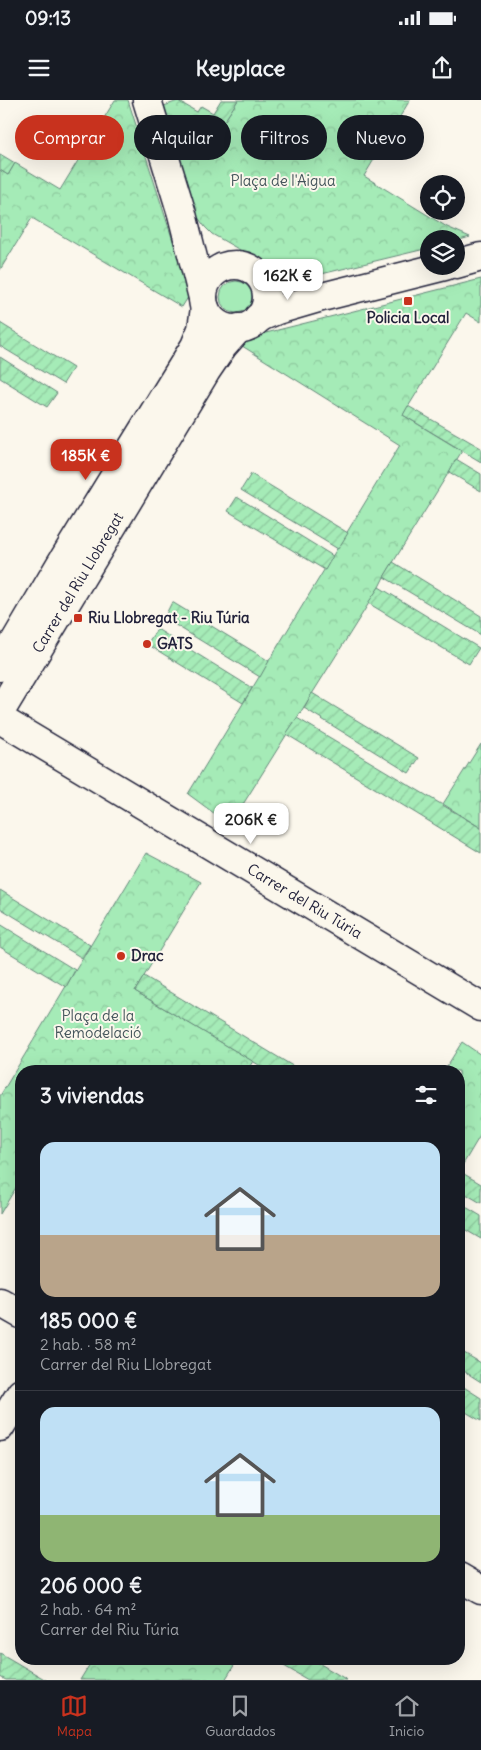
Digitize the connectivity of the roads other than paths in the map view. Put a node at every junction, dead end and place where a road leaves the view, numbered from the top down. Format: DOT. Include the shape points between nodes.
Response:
graph roads {
  1 [pos="147,100"];
  2 [pos="182,214"];
  3 [pos="481,257"];
  4 [pos="465,261"];
  5 [pos="236,265"];
  6 [pos="420,272"];
  7 [pos="262,279"];
  8 [pos="318,298"];
  9 [pos="204,303"];
  10 [pos="249,323"];
  11 [pos="0,667"];
  12 [pos="0,712"];
  13 [pos="0,719"];
  14 [pos="481,1007"];
  15 [pos="0,1302"];
  16 [pos="15,1311"];
  17 [pos="15,1403"];
  18 [pos="0,1427"];
  19 [pos="465,1581"];
  20 [pos="481,1590"];
  1 -- 2 [label="street"];
  2 -- 5 [label="street" via="193,236"];
  2 -- 9 [label="street"];
  3 -- 4 [label="street"];
  5 -- 7 [label="street" via="246,266"];
  5 -- 9 [label="street" via="225,266 213,274 204,287"];
  6 -- 8 [label="street, Carrer del Riu Llobregat"];
  7 -- 8 [label="street, Carrer del Riu Llobregat" via="300,298"];
  7 -- 10 [label="street" via="267,299 264,309"];
  8 -- 10 [label="street, Carrer del Riu Llobregat" via="277,310"];
  9 -- 10 [label="street" via="210,317 219,324 229,328"];
  9 -- 11 [label="street, Carrer del Riu Llobregat" via="202,329 195,346"];
  10 -- 12 [label="street, Carrer del Riu Llobregat" via="223,346 206,371"];
  13 -- 14 [label="street, Carrer del Riu Túria"];
  15 -- 16 [label="street"];
  17 -- 18 [label="street"];
  19 -- 20 [label="street"];
}
